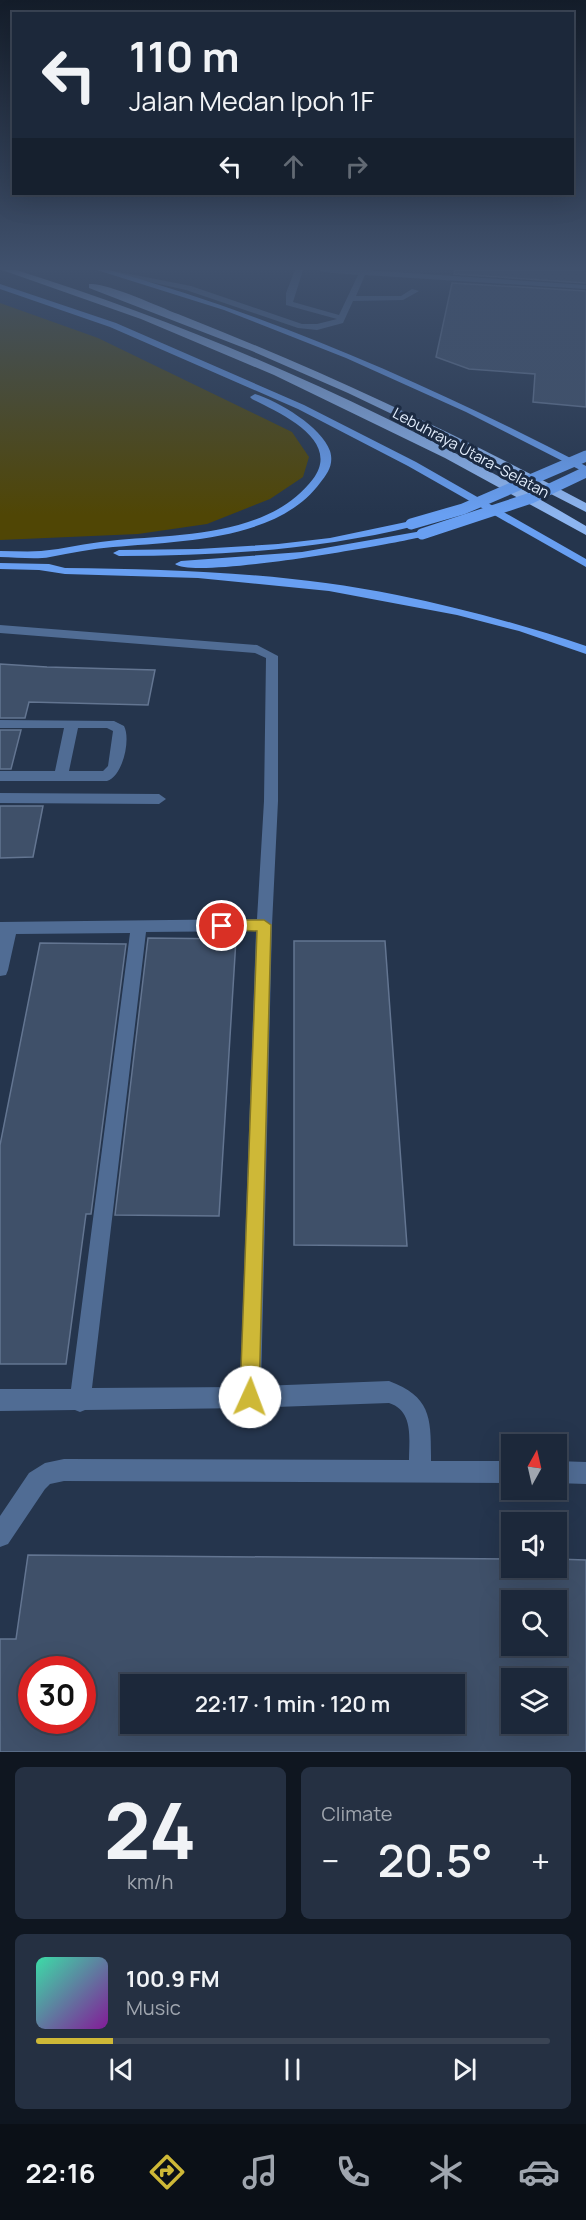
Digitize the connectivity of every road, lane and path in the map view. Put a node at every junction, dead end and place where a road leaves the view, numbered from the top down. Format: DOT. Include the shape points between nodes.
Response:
graph roads {
  1 [pos="159,352"];
  2 [pos="173,352"];
  3 [pos="227,352"];
  4 [pos="262,352"];
  5 [pos="339,352"];
  6 [pos="586,456"];
  7 [pos="586,471"];
  8 [pos="586,508"];
  9 [pos="586,531"];
  10 [pos="0,554"];
  11 [pos="42,554"];
  12 [pos="586,564"];
  13 [pos="0,566"];
  14 [pos="40,567"];
  15 [pos="0,629"];
  16 [pos="586,650"];
  17 [pos="0,724"];
  18 [pos="72,724"];
  19 [pos="0,776"];
  20 [pos="61,777"];
  21 [pos="0,798"];
  22 [pos="159,799"];
  23 [pos="264,925"];
  24 [pos="140,926"];
  25 [pos="5,928"];
  26 [pos="0,970"];
  27 [pos="250,1397"];
  28 [pos="0,1401"];
  29 [pos="80,1401"];
  30 [pos="420,1472"];
  31 [pos="501,1472"];
  32 [pos="567,1472"];
  33 [pos="586,1473"];
  34 [pos="0,1536"];
  1 -- 11 [label="main road" via="297,420 322,443 327,465 321,478 303,500 266,518 179,539 67,548"];
  2 -- 12 [label="main road" via="301,407 412,464"];
  3 -- 9 [label="highway, Lebuhraya Utara–Selatan" via="444,452"];
  4 -- 8 [label="highway, Lebuhraya Utara–Selatan" via="349,387"];
  5 -- 7 [label="main road" via="484,416"];
  6 -- 11 [label="main road, bridge" via="463,509 329,541 173,553"];
  7 -- 14 [label="main road, bridge" via="531,498 422,534 353,549 257,561"];
  10 -- 11 [label="main road"];
  13 -- 14 [label="main road"];
  14 -- 16 [label="main road" via="258,578 374,593 456,611"];
  15 -- 23 [label="street" via="257,649 272,656 272,801"];
  17 -- 18 [label="street"];
  18 -- 20 [label="street"];
  18 -- 20 [label="street" via="109,724 119,729 115,767 107,776"];
  19 -- 20 [label="street"];
  21 -- 22 [label="street"];
  23 -- 24 [label="street"];
  23 -- 27 [label="street"];
  24 -- 25 [label="street"];
  24 -- 29 [label="street"];
  25 -- 26 [label="street"];
  27 -- 29 [label="street"];
  27 -- 30 [label="street" via="399,1394 409,1400 419,1420"];
  28 -- 29 [label="street"];
  30 -- 31 [label="street"];
  30 -- 34 [label="street" via="54,1471 37,1481"];
  32 -- 33 [label="street"];
}
